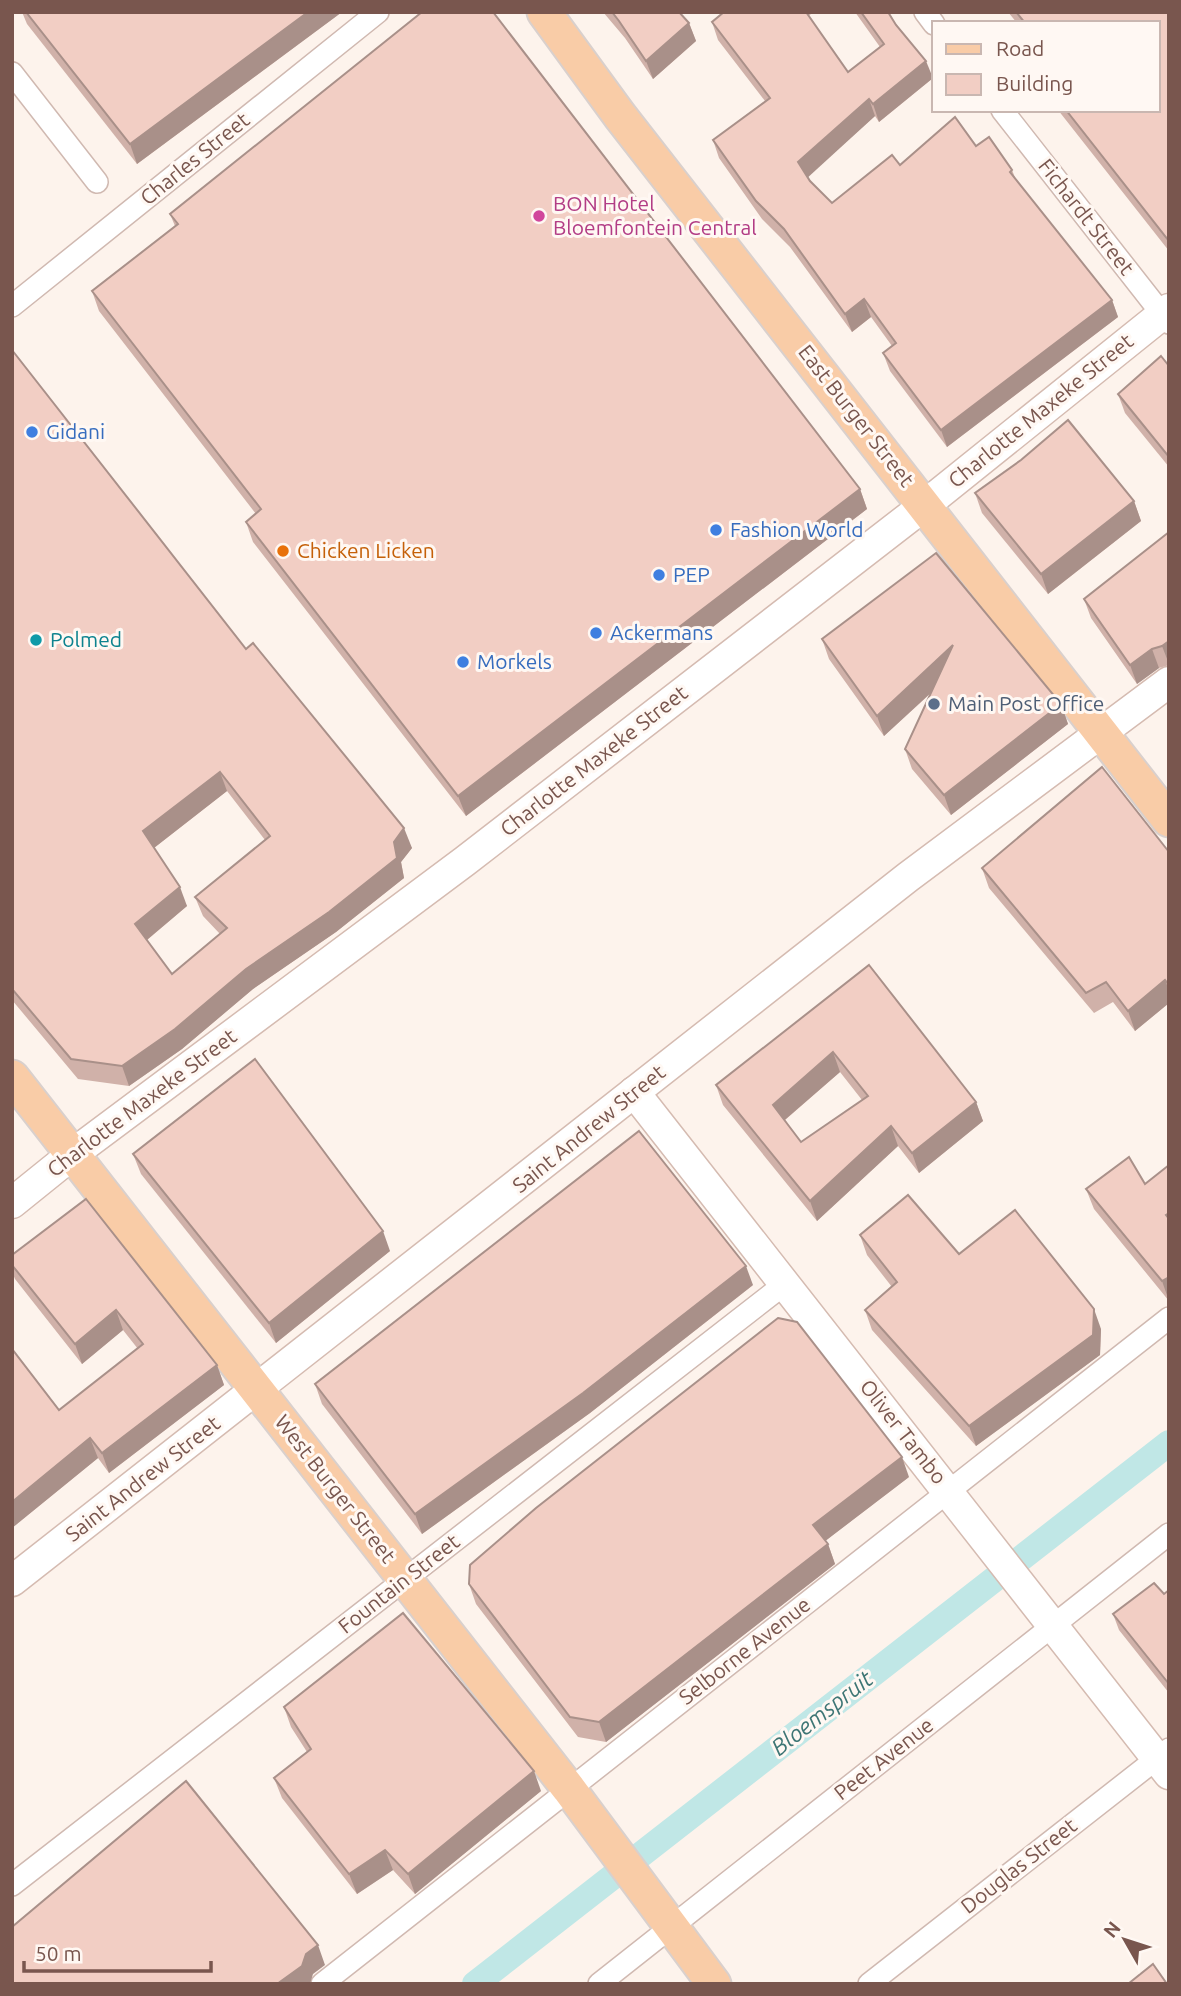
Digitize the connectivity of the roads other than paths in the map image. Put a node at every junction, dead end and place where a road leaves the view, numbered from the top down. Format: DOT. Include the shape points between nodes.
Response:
graph roads {
  1 [pos="378,12"];
  2 [pos="544,12"];
  3 [pos="12,73"];
  4 [pos="1004,112"];
  5 [pos="97,182"];
  6 [pos="12,306"];
  7 [pos="1167,315"];
  8 [pos="925,505"];
  9 [pos="1169,682"];
  10 [pos="1103,733"];
  11 [pos="1169,820"];
  12 [pos="12,1077"];
  13 [pos="634,1092"];
  14 [pos="74,1153"];
  15 [pos="12,1203"];
  16 [pos="786,1283"];
  17 [pos="1169,1318"];
  18 [pos="257,1391"];
  19 [pos="949,1490"];
  20 [pos="1169,1534"];
  21 [pos="406,1579"];
  22 [pos="12,1581"];
  23 [pos="1046,1616"];
  24 [pos="1165,1760"];
  25 [pos="578,1803"];
  26 [pos="12,1885"];
  27 [pos="662,1916"];
  28 [pos="322,1984"];
  29 [pos="599,1984"];
  30 [pos="714,1984"];
  31 [pos="869,1984"];
  1 -- 6 [label="street, Charles Street"];
  2 -- 8 [label="main road, East Burger Street"];
  3 -- 5 [label="street"];
  4 -- 7 [label="street, Fichardt Street"];
  7 -- 8 [label="street, Charlotte Maxeke Street"];
  8 -- 10 [label="main road, East Burger Street"];
  8 -- 14 [label="street, Charlotte Maxeke Street" via="476,853"];
  9 -- 10 [label="street, Saint Andrew Street"];
  10 -- 11 [label="main road, East Burger Street"];
  10 -- 13 [label="street, Saint Andrew Street" via="908,877"];
  12 -- 14 [label="main road, West Burger Street"];
  13 -- 16 [label="street, Oliver Tambo"];
  13 -- 18 [label="street, Saint Andrew Street"];
  14 -- 15 [label="street, Charlotte Maxeke Street"];
  14 -- 18 [label="main road, West Burger Street"];
  16 -- 19 [label="street, Oliver Tambo"];
  16 -- 21 [label="street, Fountain Street"];
  17 -- 19 [label="street, Selborne Avenue"];
  18 -- 21 [label="main road, West Burger Street"];
  18 -- 22 [label="street, Saint Andrew Street"];
  19 -- 23 [label="street, Oliver Tambo"];
  19 -- 25 [label="street, Selborne Avenue"];
  20 -- 23 [label="street, Peet Avenue"];
  21 -- 25 [label="main road, West Burger Street"];
  21 -- 26 [label="street, Fountain Street"];
  23 -- 24 [label="street, Oliver Tambo"];
  23 -- 27 [label="street, Peet Avenue"];
  24 -- 31 [label="street, Douglas Street"];
  25 -- 27 [label="main road, West Burger Street"];
  25 -- 28 [label="street, Selborne Avenue"];
  27 -- 29 [label="street, Peet Avenue"];
  27 -- 30 [label="main road, West Burger Street"];
}
